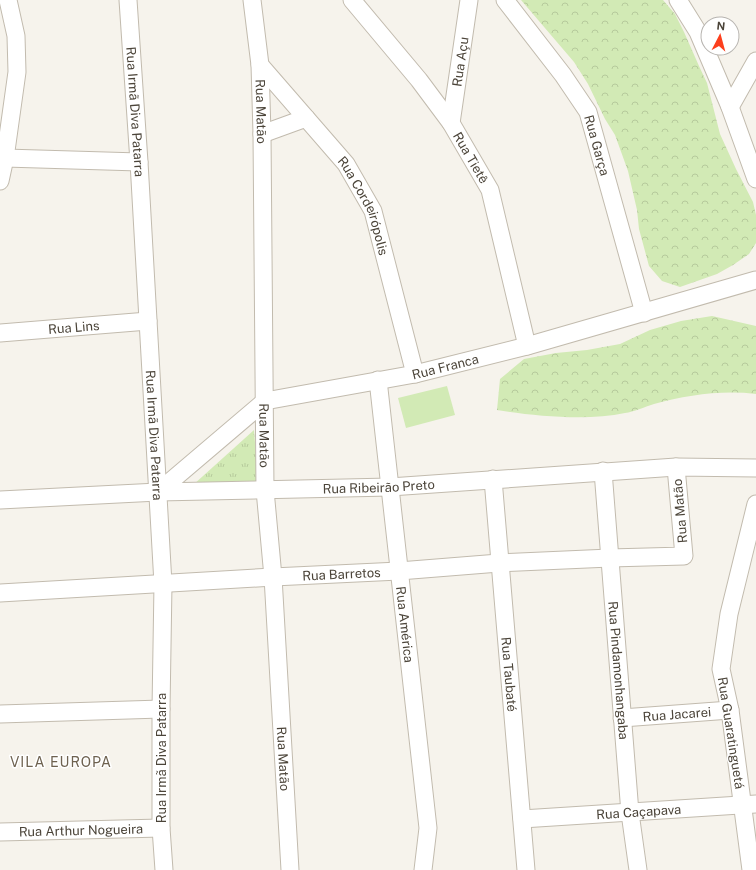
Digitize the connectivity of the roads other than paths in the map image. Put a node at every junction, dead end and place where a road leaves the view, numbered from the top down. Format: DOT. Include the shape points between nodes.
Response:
graph roads {
  1 [pos="8,0"];
  2 [pos="128,0"];
  3 [pos="252,0"];
  4 [pos="352,0"];
  5 [pos="469,0"];
  6 [pos="505,0"];
  7 [pos="678,0"];
  8 [pos="756,61"];
  9 [pos="260,65"];
  10 [pos="730,107"];
  11 [pos="306,118"];
  12 [pos="451,123"];
  13 [pos="262,134"];
  14 [pos="5,158"];
  15 [pos="139,162"];
  16 [pos="756,179"];
  17 [pos="0,181"];
  18 [pos="756,280"];
  19 [pos="644,313"];
  20 [pos="148,321"];
  21 [pos="0,333"];
  22 [pos="527,346"];
  23 [pos="414,374"];
  24 [pos="378,380"];
  25 [pos="265,401"];
  26 [pos="676,467"];
  27 [pos="756,468"];
  28 [pos="603,471"];
  29 [pos="493,479"];
  30 [pos="390,487"];
  31 [pos="265,490"];
  32 [pos="158,492"];
  33 [pos="0,500"];
  34 [pos="756,504"];
  35 [pos="684,556"];
  36 [pos="610,558"];
  37 [pos="499,563"];
  38 [pos="399,571"];
  39 [pos="273,577"];
  40 [pos="164,584"];
  41 [pos="0,593"];
  42 [pos="161,709"];
  43 [pos="730,710"];
  44 [pos="0,714"];
  45 [pos="622,718"];
  46 [pos="749,805"];
  47 [pos="630,813"];
  48 [pos="522,819"];
  49 [pos="161,828"];
  50 [pos="0,832"];
  51 [pos="164,870"];
  52 [pos="290,870"];
  53 [pos="423,870"];
  54 [pos="526,870"];
  55 [pos="638,870"];
  56 [pos="751,870"];
  1 -- 14 [label="street" via="16,36 17,72"];
  2 -- 15 [label="street, Rua Irmã Diva Patarra"];
  3 -- 9 [label="street, Rua Matão"];
  4 -- 12 [label="street, Rua Tietê" via="419,80"];
  5 -- 12 [label="street, Rua Açu"];
  6 -- 19 [label="street, Rua Garça" via="588,112"];
  7 -- 10 [label="street" via="698,32"];
  8 -- 10 [label="street"];
  9 -- 11 [label="street, Rua Cordeirópolis"];
  9 -- 13 [label="street, Rua Matão"];
  10 -- 16 [label="street"];
  11 -- 13 [label="street"];
  11 -- 23 [label="street, Rua Cordeirópolis" via="346,164 373,211"];
  12 -- 22 [label="street, Rua Tietê" via="490,190"];
  13 -- 25 [label="street, Rua Matão"];
  14 -- 15 [label="street"];
  14 -- 17 [label="street"];
  15 -- 20 [label="street, Rua Irmã Diva Patarra"];
  18 -- 19 [label="street, Rua Franca"];
  19 -- 22 [label="street, Rua Franca"];
  20 -- 21 [label="street, Rua Lins"];
  20 -- 32 [label="street, Rua Irmã Diva Patarra"];
  22 -- 23 [label="street, Rua Franca"];
  23 -- 24 [label="street, Rua Franca"];
  24 -- 25 [label="street, Rua Franca"];
  24 -- 30 [label="street, Rua América"];
  25 -- 31 [label="street, Rua Matão"];
  25 -- 32 [label="street, Rua Franca"];
  26 -- 27 [label="street, Rua Ribeirão Preto"];
  26 -- 28 [label="street, Rua Ribeirão Preto"];
  26 -- 35 [label="street, Rua Matão"];
  28 -- 29 [label="street, Rua Ribeirão Preto"];
  28 -- 36 [label="street, Rua Pindamonhangaba"];
  29 -- 30 [label="street, Rua Ribeirão Preto"];
  29 -- 37 [label="street, Rua Taubaté"];
  30 -- 31 [label="street, Rua Ribeirão Preto"];
  30 -- 38 [label="street, Rua América"];
  31 -- 32 [label="street, Rua Ribeirão Preto"];
  31 -- 39 [label="street, Rua Matão"];
  32 -- 33 [label="street, Rua Ribeirão Preto"];
  32 -- 40 [label="street, Rua Irmã Diva Patarra"];
  34 -- 43 [label="street, Rua Guaratinguetá" via="729,614 721,669"];
  35 -- 36 [label="street, Rua Barretos"];
  36 -- 37 [label="street, Rua Barretos"];
  36 -- 45 [label="street, Rua Pindamonhangaba"];
  37 -- 38 [label="street, Rua Barretos"];
  37 -- 48 [label="street, Rua Taubaté"];
  38 -- 39 [label="street, Rua Barretos"];
  38 -- 53 [label="street, Rua América" via="428,828"];
  39 -- 40 [label="street, Rua Barretos"];
  39 -- 52 [label="street, Rua Matão"];
  40 -- 41 [label="street, Rua Barretos"];
  40 -- 42 [label="street, Rua Irmã Diva Patarra"];
  42 -- 44 [label="street"];
  42 -- 49 [label="street, Rua Irmã Diva Patarra"];
  43 -- 45 [label="street, Rua Jacarei"];
  43 -- 46 [label="street, Rua Guaratinguetá"];
  45 -- 47 [label="street, Rua Pindamonhangaba"];
  46 -- 47 [label="street, Rua Caçapava"];
  46 -- 56 [label="street, Rua Guaratinguetá"];
  47 -- 48 [label="street, Rua Caçapava"];
  47 -- 55 [label="street, Rua Pindamonhangaba"];
  48 -- 54 [label="street, Rua Taubaté"];
  49 -- 50 [label="street, Rua Arthur Nogueira"];
  49 -- 51 [label="street, Rua Irmã Diva Patarra"];
}
